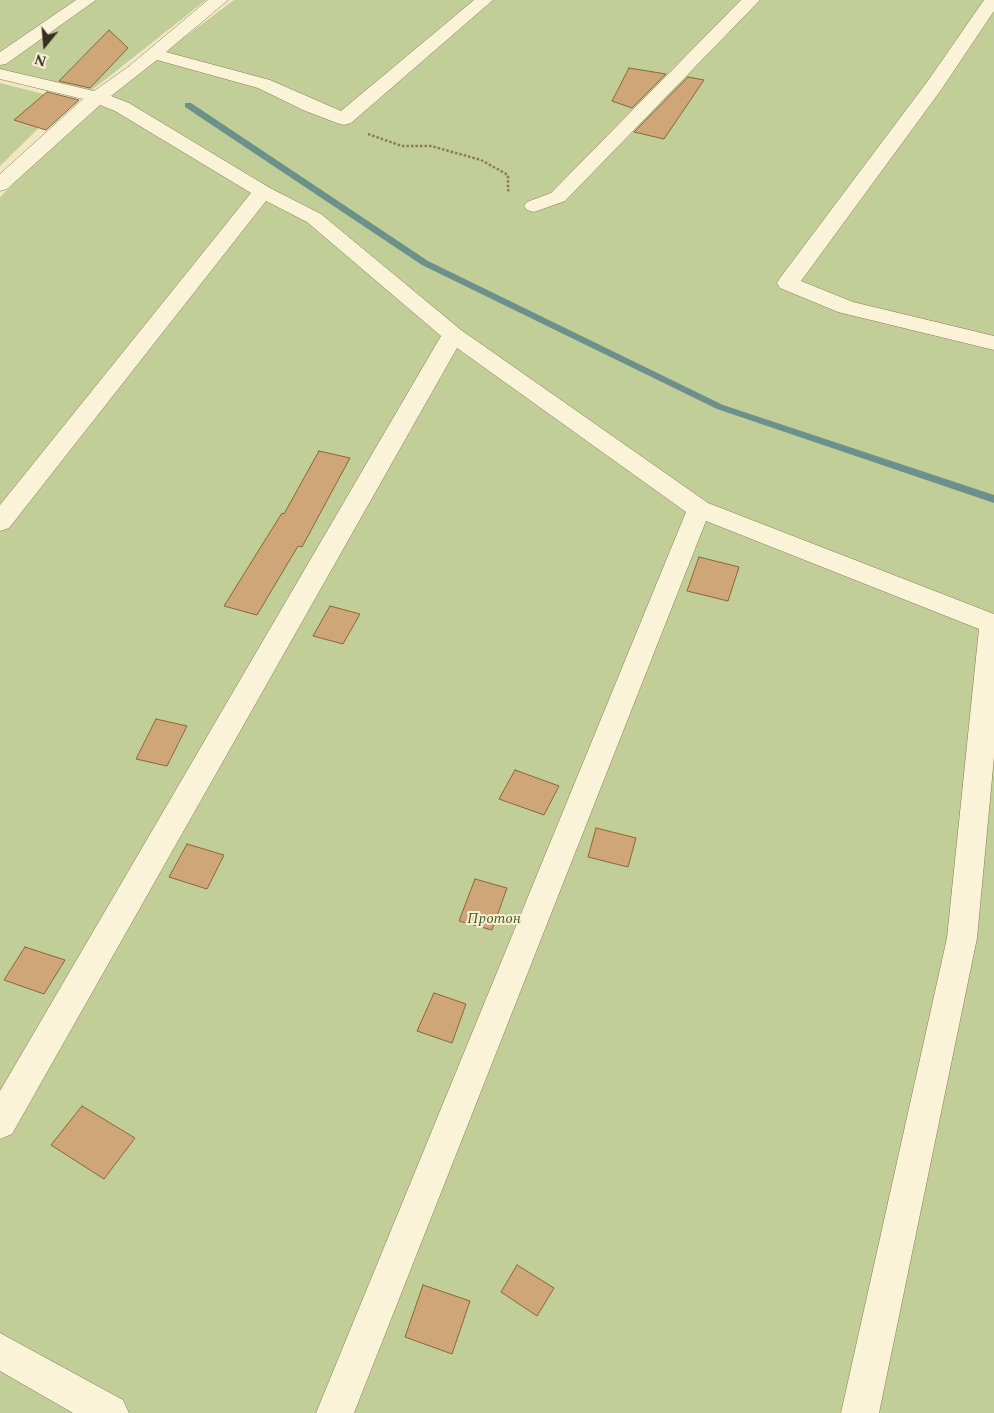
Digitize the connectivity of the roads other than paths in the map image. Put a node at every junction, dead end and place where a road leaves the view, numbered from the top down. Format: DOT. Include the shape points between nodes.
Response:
graph roads {
  1 [pos="87,0"];
  2 [pos="220,0"];
  3 [pos="484,0"];
  4 [pos="751,0"];
  5 [pos="993,0"];
  6 [pos="154,54"];
  7 [pos="0,60"];
  8 [pos="0,74"];
  9 [pos="97,97"];
  10 [pos="0,185"];
  11 [pos="263,192"];
  12 [pos="534,206"];
  13 [pos="453,335"];
  14 [pos="994,343"];
  15 [pos="700,509"];
  16 [pos="0,522"];
  17 [pos="0,1123"];
  18 [pos="0,1351"];
  19 [pos="110,1413"];
  20 [pos="335,1413"];
  21 [pos="860,1413"];
  1 -- 7 [label="lane"];
  2 -- 6 [label="lane"];
  3 -- 6 [label="lane" via="344,119 264,84"];
  4 -- 12 [label="lane" via="558,196"];
  5 -- 14 [label="lane" via="934,86 788,283 846,307"];
  6 -- 9 [label="lane"];
  8 -- 9 [label="lane"];
  9 -- 10 [label="lane"];
  9 -- 11 [label="lane" via="122,107"];
  11 -- 13 [label="lane" via="314,218"];
  11 -- 16 [label="lane"];
  13 -- 15 [label="lane"];
  13 -- 17 [label="lane"];
  15 -- 20 [label="lane"];
  15 -- 21 [label="lane" via="993,624 962,938"];
  18 -- 19 [label="lane"];
}
